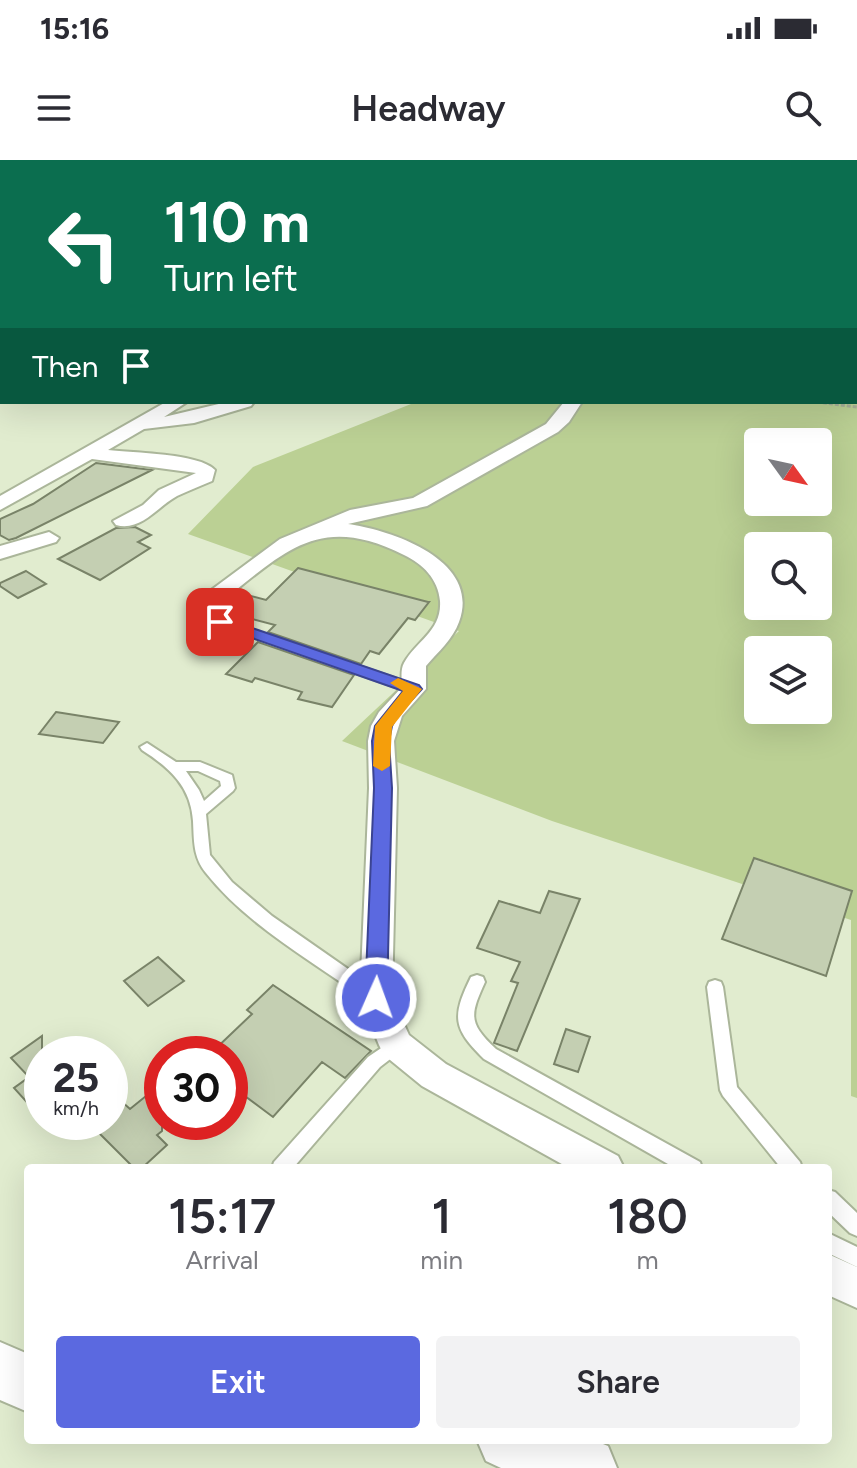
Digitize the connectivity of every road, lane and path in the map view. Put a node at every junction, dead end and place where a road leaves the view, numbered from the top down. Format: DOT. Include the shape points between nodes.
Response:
graph roads {
  1 [pos="174,404"];
  2 [pos="239,404"];
  3 [pos="572,404"];
  4 [pos="833,404"];
  5 [pos="857,407"];
  6 [pos="136,426"];
  7 [pos="88,453"];
  8 [pos="0,504"];
  9 [pos="123,521"];
  10 [pos="313,531"];
  11 [pos="49,538"];
  12 [pos="0,553"];
  13 [pos="206,602"];
  14 [pos="199,636"];
  15 [pos="414,689"];
  16 [pos="147,747"];
  17 [pos="176,766"];
  18 [pos="199,813"];
  19 [pos="477,982"];
  20 [pos="715,987"];
  21 [pos="376,998"];
  22 [pos="396,1045"];
  23 [pos="285,1164"];
  24 [pos="598,1164"];
  25 [pos="686,1164"];
  26 [pos="790,1164"];
  27 [pos="832,1203"];
  28 [pos="857,1226"];
  29 [pos="832,1245"];
  30 [pos="857,1257"];
  31 [pos="832,1276"];
  32 [pos="857,1288"];
  33 [pos="0,1371"];
  34 [pos="24,1381"];
  35 [pos="518,1444"];
  36 [pos="586,1468"];
  1 -- 6 [label="street"];
  2 -- 6 [label="street" via="194,418"];
  3 -- 10 [label="street" via="552,428 420,502 357,514"];
  4 -- 5 [label="path"];
  6 -- 7 [label="street"];
  7 -- 8 [label="street"];
  7 -- 9 [label="street" via="206,470 205,477"];
  10 -- 13 [label="street"];
  10 -- 15 [label="street" via="362,533 423,556 441,575 451,605 447,624 414,666"];
  11 -- 12 [label="street"];
  14 -- 15 [label="lane" via="220,622"];
  15 -- 21 [label="street" via="392,712 381,741"];
  16 -- 17 [label="lane"];
  17 -- 18 [label="lane" via="187,779"];
  17 -- 18 [label="lane" via="200,767 227,778 228,788"];
  18 -- 21 [label="lane" via="199,845 208,866 231,892"];
  19 -- 25 [label="lane" via="463,1012 465,1025 490,1054"];
  20 -- 26 [label="lane" via="729,1090"];
  21 -- 22 [label="street"];
  22 -- 23 [label="lane" via="374,1062"];
  22 -- 24 [label="street" via="434,1075"];
  27 -- 28 [label="lane"];
  29 -- 30 [label="lane"];
  31 -- 32 [label="street"];
  33 -- 34 [label="main road"];
  35 -- 36 [label="main road"];
}
